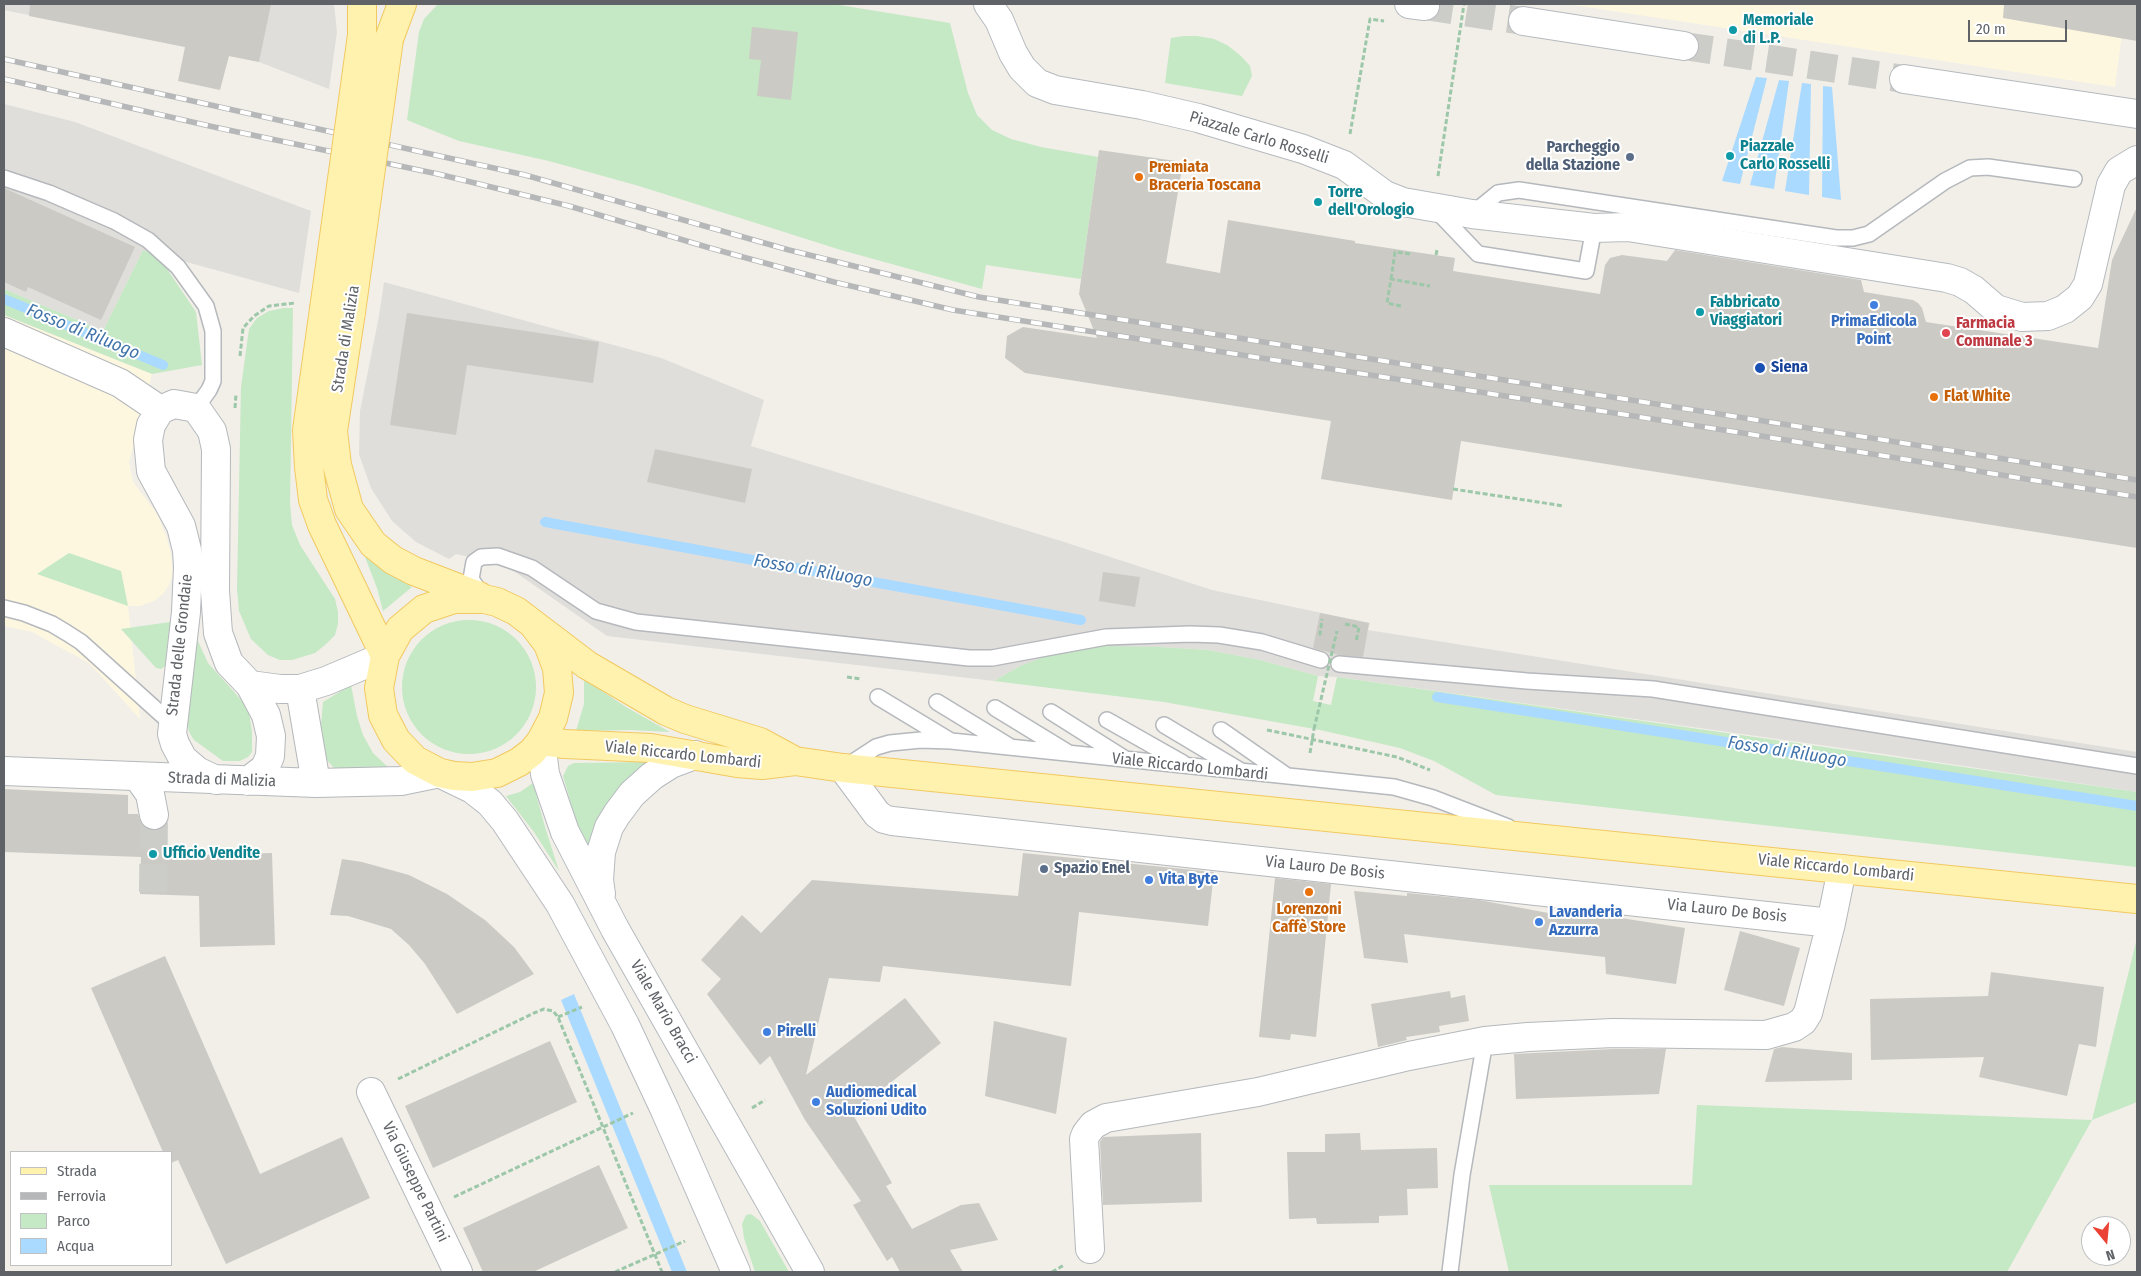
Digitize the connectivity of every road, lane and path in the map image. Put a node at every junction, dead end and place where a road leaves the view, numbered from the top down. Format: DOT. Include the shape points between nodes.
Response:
graph roads {
  1 [pos="362,4"];
  2 [pos="402,4"];
  3 [pos="988,4"];
  4 [pos="1464,4"];
  5 [pos="1370,19"];
  6 [pos="1523,21"];
  7 [pos="1684,46"];
  8 [pos="1904,80"];
  9 [pos="2137,114"];
  10 [pos="1334,160"];
  11 [pos="2137,160"];
  12 [pos="4,178"];
  13 [pos="2074,179"];
  14 [pos="1433,207"];
  15 [pos="1472,214"];
  16 [pos="1594,228"];
  17 [pos="1437,250"];
  18 [pos="1410,254"];
  19 [pos="1436,255"];
  20 [pos="1390,279"];
  21 [pos="1430,286"];
  22 [pos="298,303"];
  23 [pos="1402,306"];
  24 [pos="4,332"];
  25 [pos="238,364"];
  26 [pos="236,391"];
  27 [pos="196,408"];
  28 [pos="160,410"];
  29 [pos="235,416"];
  30 [pos="1453,489"];
  31 [pos="1564,506"];
  32 [pos="484,599"];
  33 [pos="4,608"];
  34 [pos="532,623"];
  35 [pos="1336,631"];
  36 [pos="385,656"];
  37 [pos="1321,660"];
  38 [pos="1339,664"];
  39 [pos="250,685"];
  40 [pos="300,689"];
  41 [pos="878,697"];
  42 [pos="937,702"];
  43 [pos="995,708"];
  44 [pos="1051,712"];
  45 [pos="1107,720"];
  46 [pos="172,724"];
  47 [pos="1164,724"];
  48 [pos="1221,730"];
  49 [pos="541,741"];
  50 [pos="951,741"];
  51 [pos="1012,748"];
  52 [pos="1071,754"];
  53 [pos="695,755"];
  54 [pos="1309,758"];
  55 [pos="1128,760"];
  56 [pos="795,762"];
  57 [pos="2137,766"];
  58 [pos="1188,767"];
  59 [pos="843,768"];
  60 [pos="4,771"];
  61 [pos="440,773"];
  62 [pos="1244,773"];
  63 [pos="138,777"];
  64 [pos="1288,777"];
  65 [pos="216,780"];
  66 [pos="248,781"];
  67 [pos="316,783"];
  68 [pos="154,815"];
  69 [pos="1535,839"];
  70 [pos="1842,869"];
  71 [pos="2137,898"];
  72 [pos="604,907"];
  73 [pos="1831,923"];
  74 [pos="589,1004"];
  75 [pos="558,1017"];
  76 [pos="1485,1041"];
  77 [pos="371,1092"];
  78 [pos="633,1113"];
  79 [pos="603,1127"];
  80 [pos="428,1208"];
  81 [pos="685,1241"];
  82 [pos="1090,1249"];
  83 [pos="655,1254"];
  84 [pos="458,1272"];
  85 [pos="615,1272"];
  86 [pos="662,1272"];
  87 [pos="736,1272"];
  88 [pos="810,1272"];
  89 [pos="1450,1272"];
  1 -- 36 [label="main road, Strada di Malizia, bridge" via="362,35 307,430 313,500"];
  2 -- 32 [label="main road, Strada di Malizia, bridge" via="389,39 333,431 335,456 349,508 372,544 414,572"];
  3 -- 10 [label="street, Piazzale Carlo Rosselli" via="1022,68 1037,83 1069,93 1198,118"];
  4 -- 14 [label="path"];
  5 -- 10 [label="path" via="1349,141"];
  6 -- 7 [label="street"];
  8 -- 9 [label="street"];
  10 -- 14 [label="street, Piazzale Carlo Rosselli" via="1393,199"];
  11 -- 16 [label="street, Piazzale Carlo Rosselli" via="2119,171 2110,185 2088,284 2080,297 2065,309 2048,316 2022,317 2007,313 1974,290 1947,278 1628,227"];
  12 -- 27 [label="lane" via="114,221 148,240 178,267 206,306 213,331 213,381"];
  13 -- 15 [label="lane" via="1988,167 1970,168 1945,181 1869,234 1853,238 1520,190 1498,193"];
  14 -- 15 [label="street, Piazzale Carlo Rosselli"];
  14 -- 16 [label="lane" via="1478,254 1586,271"];
  15 -- 16 [label="street, Piazzale Carlo Rosselli"];
  17 -- 19 [label="path"];
  18 -- 20 [label="path" via="1395,252"];
  20 -- 21 [label="path"];
  20 -- 23 [label="path" via="1387,303"];
  22 -- 25 [label="path" via="269,306 254,316 243,328"];
  24 -- 28 [label="street" via="120,383"];
  26 -- 29 [label="path"];
  27 -- 28 [label="street" via="174,404"];
  27 -- 39 [label="street, Strada delle Grondaie" via="212,431 216,449 215,591 218,632 229,663"];
  28 -- 46 [label="street, Strada delle Grondaie" via="148,440 149,460 154,479 181,526 188,567 186,612"];
  30 -- 31 [label="path"];
  32 -- 34 [label="main road, Viale Riccardo Lombardi" via="516,610"];
  32 -- 36 [label="main road, Viale Riccardo Lombardi" via="454,599 424,609 400,629"];
  32 -- 37 [label="lane" via="471,579 471,570 480,557 498,556 532,568 596,611 636,622 969,658 1002,656 1106,637 1219,635 1262,642"];
  33 -- 46 [label="lane" via="24,612 67,632"];
  34 -- 49 [label="main road, Viale Riccardo Lombardi" via="548,644 558,676 559,693 553,718"];
  34 -- 56 [label="main road, Viale Riccardo Lombardi" via="587,665 666,711 760,742"];
  35 -- 54 [label="path, bridge"];
  36 -- 40 [label="street"];
  36 -- 61 [label="main road, Viale Riccardo Lombardi" via="379,688 383,715 402,747 415,760"];
  38 -- 57 [label="lane" via="1527,681 1653,688"];
  39 -- 40 [label="street" via="280,690"];
  39 -- 66 [label="street, Strada delle Grondaie" via="266,715 271,736 270,756 265,768"];
  40 -- 67 [label="street"];
  41 -- 50 [label="lane"];
  42 -- 51 [label="lane"];
  43 -- 52 [label="lane"];
  44 -- 55 [label="lane"];
  45 -- 58 [label="lane"];
  46 -- 65 [label="street, Strada delle Grondaie" via="175,744 183,759 197,771"];
  47 -- 62 [label="lane"];
  48 -- 64 [label="lane"];
  49 -- 53 [label="main road, Viale Riccardo Lombardi" via="644,747"];
  49 -- 61 [label="main road, Viale Riccardo Lombardi" via="519,762 497,773 472,777"];
  49 -- 72 [label="street, Viale Mario Bracci" via="545,774 565,832"];
  50 -- 51 [label="lane, Viale Riccardo Lombardi"];
  50 -- 59 [label="lane, Viale Riccardo Lombardi" via="890,743 876,747"];
  51 -- 52 [label="lane, Viale Riccardo Lombardi"];
  52 -- 55 [label="lane, Viale Riccardo Lombardi"];
  53 -- 56 [label="main road, Viale Riccardo Lombardi" via="737,763"];
  53 -- 72 [label="street" via="652,776 632,794 617,814 606,835 599,861"];
  55 -- 58 [label="lane, Viale Riccardo Lombardi"];
  56 -- 59 [label="main road, Viale Riccardo Lombardi"];
  58 -- 62 [label="lane, Viale Riccardo Lombardi"];
  59 -- 69 [label="main road, Viale Riccardo Lombardi"];
  59 -- 73 [label="street, Via Lauro De Bosis" via="877,814 892,821"];
  60 -- 63 [label="street, Strada di Malizia"];
  61 -- 67 [label="street, Strada di Malizia" via="401,781"];
  61 -- 87 [label="street" via="472,789 490,803 560,904 626,1025"];
  62 -- 64 [label="lane, Viale Riccardo Lombardi"];
  63 -- 65 [label="street, Strada di Malizia"];
  63 -- 68 [label="street" via="150,794"];
  64 -- 69 [label="lane, Viale Riccardo Lombardi" via="1415,792"];
  65 -- 66 [label="street, Strada di Malizia"];
  66 -- 67 [label="street, Strada di Malizia"];
  69 -- 70 [label="main road, Viale Riccardo Lombardi"];
  70 -- 71 [label="main road, Viale Riccardo Lombardi"];
  70 -- 73 [label="street"];
  72 -- 88 [label="street, Viale Mario Bracci"];
  73 -- 76 [label="street" via="1808,1013 1787,1030 1766,1035 1559,1034"];
  74 -- 75 [label="path"];
  75 -- 77 [label="path" via="550,1009 538,1011"];
  75 -- 79 [label="path"];
  76 -- 82 [label="street" via="1258,1092 1099,1121 1088,1129 1084,1139"];
  76 -- 89 [label="lane" via="1462,1175"];
  77 -- 80 [label="street, Via Giuseppe Partini"];
  78 -- 79 [label="path"];
  79 -- 80 [label="path"];
  79 -- 83 [label="path"];
  80 -- 84 [label="street, Via Giuseppe Partini"];
  81 -- 83 [label="path"];
  83 -- 85 [label="path"];
  83 -- 86 [label="path"];
}
